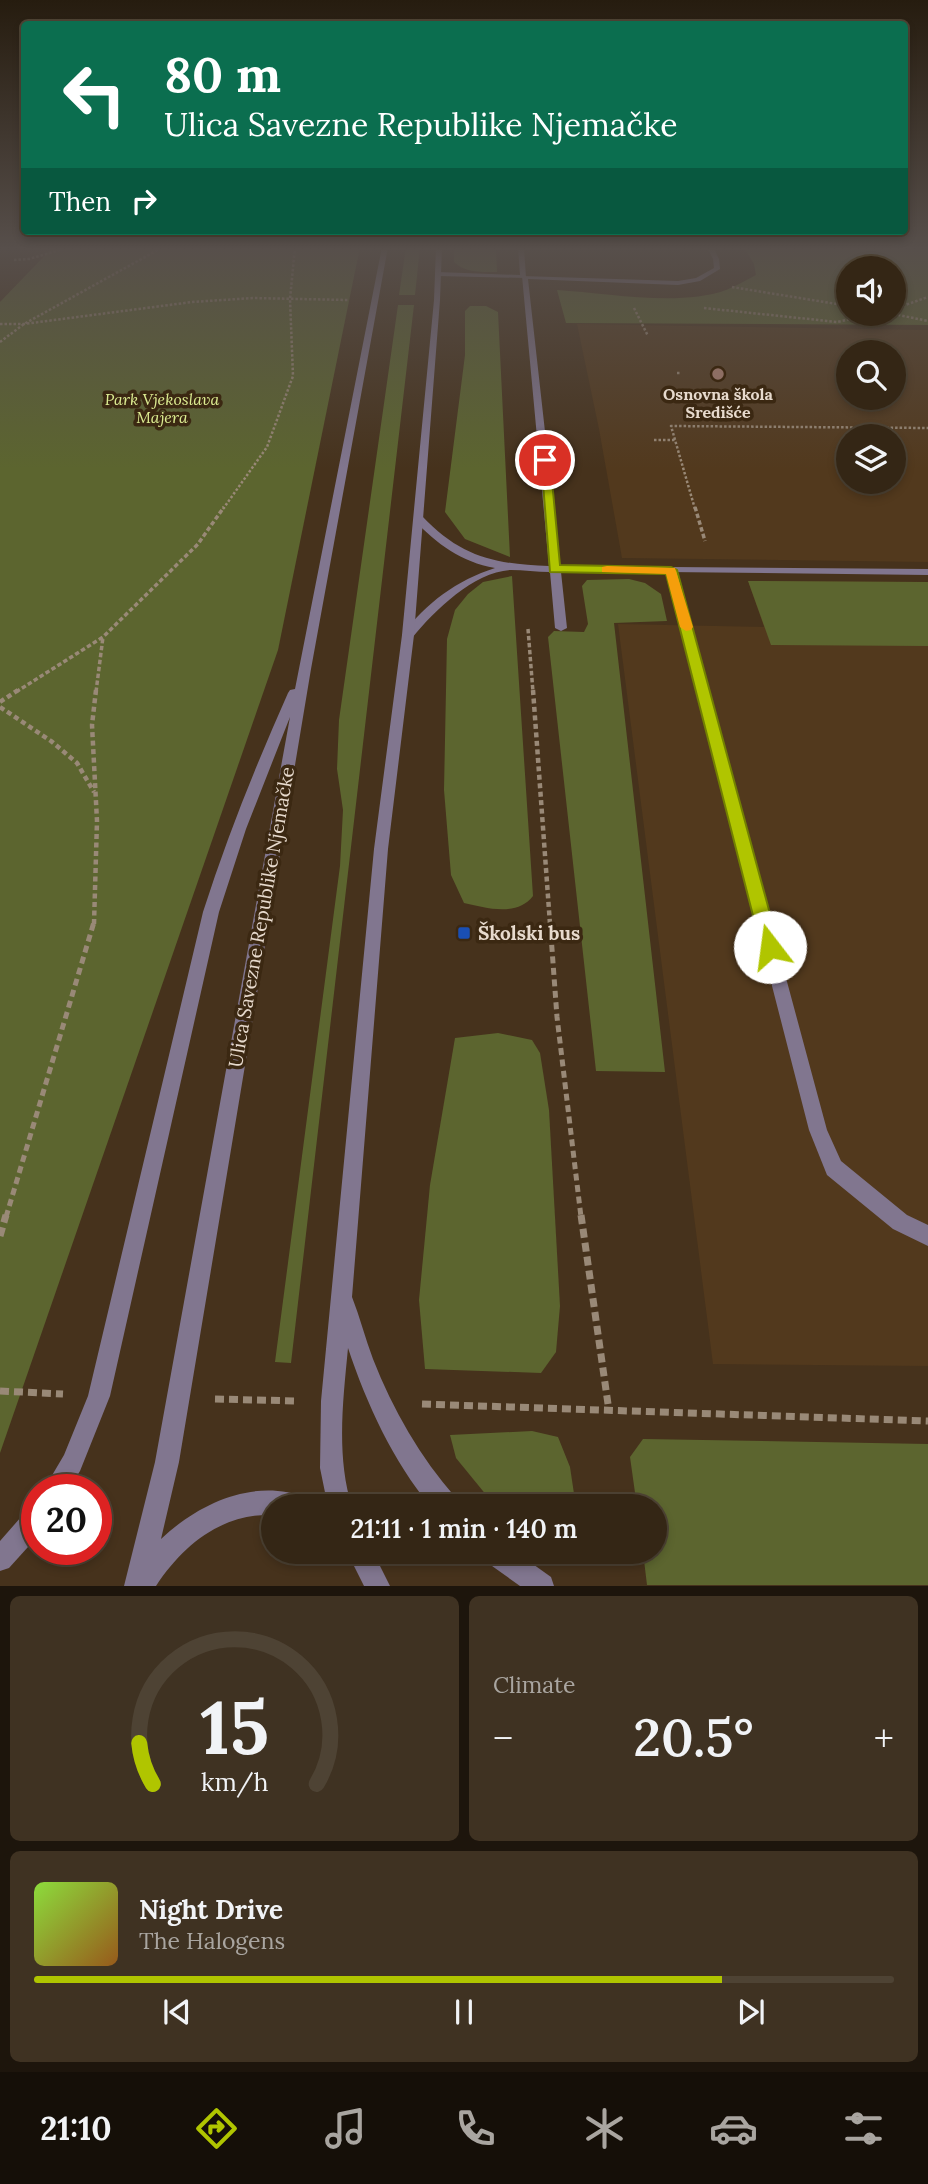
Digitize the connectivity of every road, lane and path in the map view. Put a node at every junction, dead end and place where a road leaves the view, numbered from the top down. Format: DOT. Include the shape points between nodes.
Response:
graph roads {
  1 [pos="29,321"];
  2 [pos="44,321"];
  3 [pos="291,321"];
  4 [pos="371,321"];
  5 [pos="434,321"];
  6 [pos="529,321"];
  7 [pos="641,321"];
  8 [pos="0,324"];
  9 [pos="24,324"];
  10 [pos="648,336"];
  11 [pos="0,342"];
  12 [pos="928,428"];
  13 [pos="654,440"];
  14 [pos="675,440"];
  15 [pos="418,518"];
  16 [pos="696,544"];
  17 [pos="505,568"];
  18 [pos="524,569"];
  19 [pos="554,569"];
  20 [pos="671,570"];
  21 [pos="928,572"];
  22 [pos="561,628"];
  23 [pos="408,635"];
  24 [pos="103,637"];
  25 [pos="304,669"];
  26 [pos="0,705"];
  27 [pos="95,793"];
  28 [pos="0,1236"];
  29 [pos="928,1236"];
  30 [pos="342,1293"];
  31 [pos="0,1391"];
  32 [pos="99,1396"];
  33 [pos="178,1398"];
  34 [pos="332,1401"];
  35 [pos="380,1403"];
  36 [pos="609,1411"];
  37 [pos="928,1422"];
  38 [pos="65,1474"];
  39 [pos="335,1494"];
  40 [pos="438,1494"];
  41 [pos="261,1503"];
  42 [pos="21,1536"];
  43 [pos="0,1559"];
  44 [pos="366,1564"];
  45 [pos="511,1564"];
  46 [pos="139,1586"];
  47 [pos="378,1586"];
  48 [pos="542,1586"];
  1 -- 9 [label="path"];
  2 -- 9 [label="path"];
  3 -- 24 [label="path" via="293,376 267,447 198,544"];
  4 -- 25 [label="street, Ulica Savezne Republike Njemačke"];
  5 -- 15 [label="street"];
  6 -- 19 [label="street"];
  7 -- 10 [label="path"];
  8 -- 9 [label="path"];
  9 -- 11 [label="path"];
  12 -- 14 [label="path" via="671,426"];
  13 -- 14 [label="path"];
  14 -- 16 [label="path" via="706,544"];
  15 -- 17 [label="street" via="428,531 462,555"];
  15 -- 23 [label="street"];
  17 -- 18 [label="street"];
  17 -- 23 [label="street" via="462,583 426,612"];
  18 -- 19 [label="street"];
  18 -- 36 [label="path" via="557,1017 584,1252"];
  19 -- 20 [label="street"];
  19 -- 22 [label="street"];
  20 -- 21 [label="street"];
  20 -- 29 [label="street" via="818,1130 834,1168 900,1222"];
  23 -- 30 [label="street" via="381,849"];
  24 -- 26 [label="path"];
  24 -- 27 [label="path" via="92,725"];
  25 -- 32 [label="street" via="244,811 211,912"];
  25 -- 33 [label="street, Ulica Savezne Republike Njemačke"];
  26 -- 27 [label="path" via="77,763"];
  27 -- 28 [label="path" via="94,926"];
  30 -- 34 [label="street"];
  30 -- 35 [label="street"];
  31 -- 32 [label="path"];
  32 -- 38 [label="street"];
  33 -- 34 [label="path"];
  33 -- 46 [label="street, Ulica Savezne Republike Njemačke"];
  34 -- 39 [label="street"];
  35 -- 36 [label="path"];
  35 -- 40 [label="street"];
  36 -- 37 [label="path"];
  41 -- 46 [label="street" via="244,1504 205,1519 168,1549"];
  42 -- 43 [label="street"];
  44 -- 47 [label="street"];
  45 -- 48 [label="street"];
}
